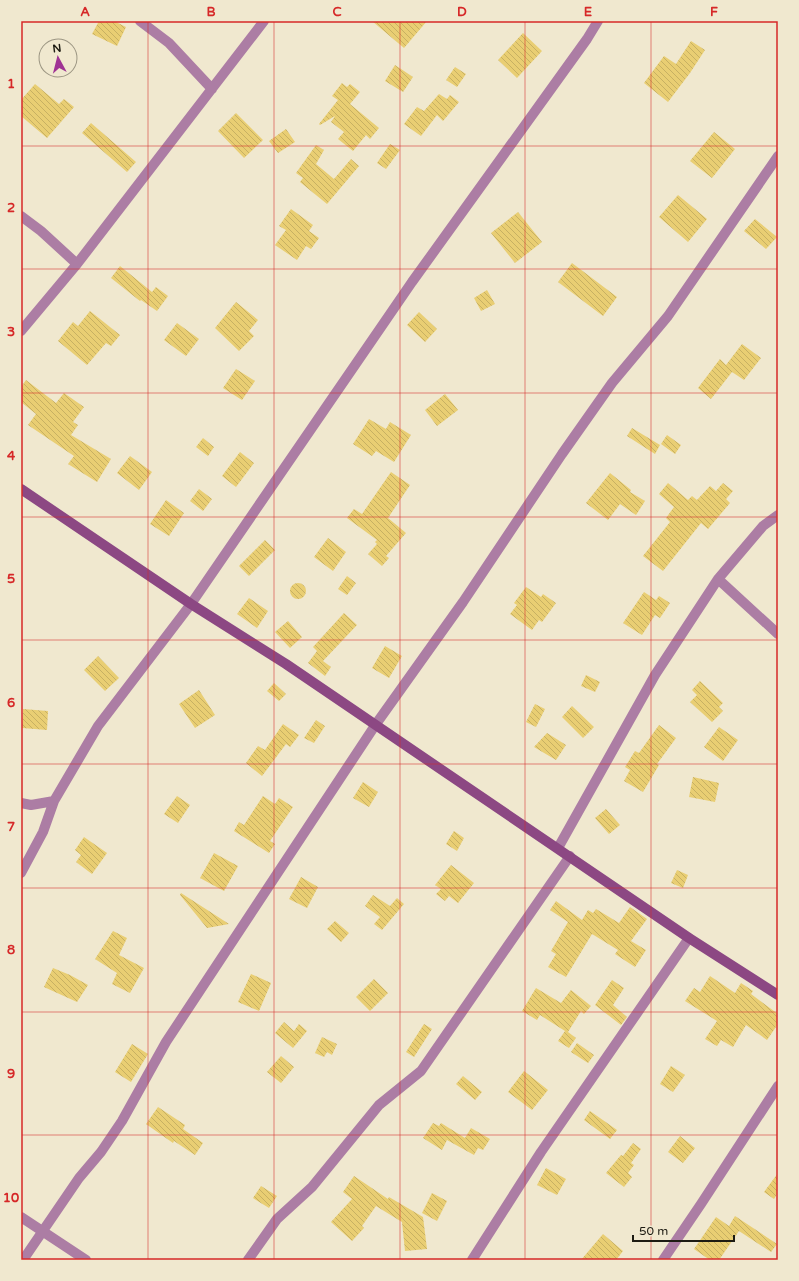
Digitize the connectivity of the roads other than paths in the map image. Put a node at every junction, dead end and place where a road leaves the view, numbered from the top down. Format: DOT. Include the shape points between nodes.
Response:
graph roads {
  1 [pos="140,21"];
  2 [pos="264,21"];
  3 [pos="598,21"];
  4 [pos="212,89"];
  5 [pos="778,156"];
  6 [pos="21,216"];
  7 [pos="77,264"];
  8 [pos="21,330"];
  9 [pos="21,489"];
  10 [pos="778,516"];
  11 [pos="718,579"];
  12 [pos="190,604"];
  13 [pos="778,634"];
  14 [pos="376,724"];
  15 [pos="54,801"];
  16 [pos="21,803"];
  17 [pos="558,848"];
  18 [pos="570,856"];
  19 [pos="21,874"];
  20 [pos="689,938"];
  21 [pos="778,995"];
  22 [pos="778,1086"];
  23 [pos="21,1217"];
  24 [pos="42,1232"];
  25 [pos="23,1260"];
  26 [pos="86,1260"];
  27 [pos="248,1260"];
  28 [pos="472,1260"];
  29 [pos="663,1260"];
  1 -- 4 [label="street" via="169,43"];
  2 -- 4 [label="street"];
  3 -- 12 [label="street" via="412,282"];
  4 -- 7 [label="street"];
  5 -- 14 [label="street" via="668,316 612,383 463,602"];
  6 -- 7 [label="street"];
  7 -- 8 [label="street"];
  9 -- 12 [label="main road"];
  10 -- 11 [label="street" via="764,526"];
  11 -- 13 [label="street"];
  11 -- 17 [label="street" via="655,675"];
  12 -- 14 [label="main road"];
  12 -- 15 [label="street" via="98,726"];
  14 -- 17 [label="main road"];
  14 -- 24 [label="street" via="166,1042 122,1121"];
  15 -- 16 [label="street" via="31,805"];
  15 -- 19 [label="street" via="43,832"];
  17 -- 18 [label="main road"];
  18 -- 20 [label="main road"];
  18 -- 27 [label="street" via="421,1070 379,1105 312,1188 277,1219"];
  20 -- 21 [label="main road"];
  20 -- 28 [label="street" via="540,1152"];
  22 -- 29 [label="street"];
  23 -- 24 [label="street"];
  24 -- 25 [label="street"];
  24 -- 26 [label="street"];
}
